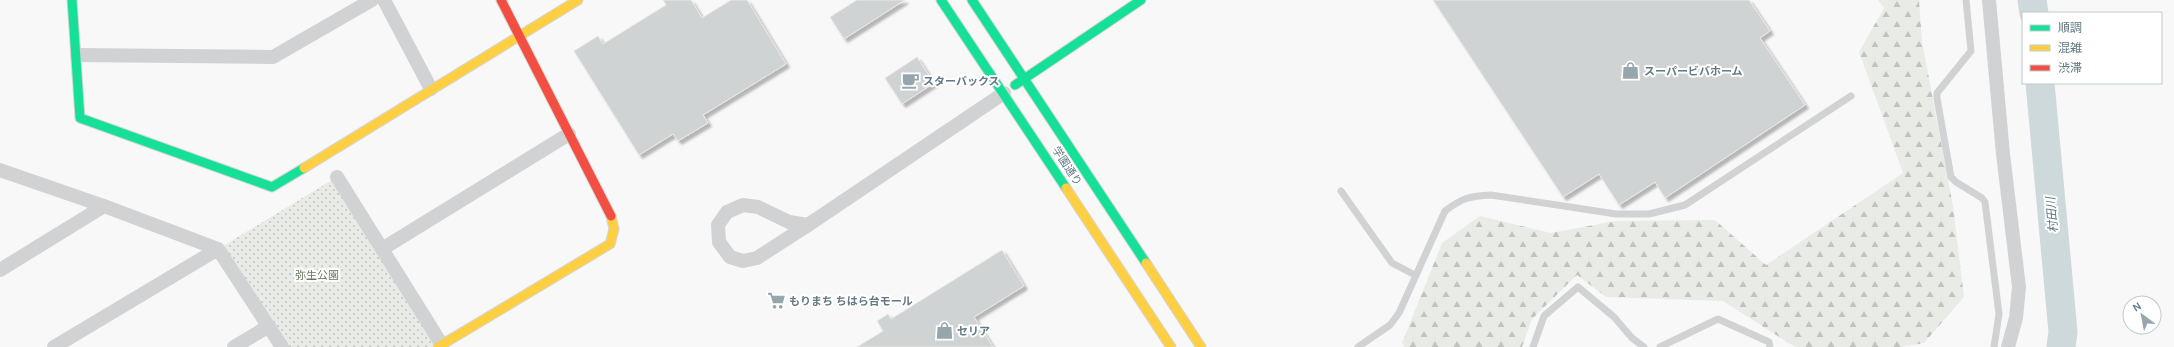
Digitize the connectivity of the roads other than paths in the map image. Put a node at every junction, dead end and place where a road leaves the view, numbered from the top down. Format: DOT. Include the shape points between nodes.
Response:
graph roads {
  1 [pos="72,0"];
  2 [pos="372,0"];
  3 [pos="384,0"];
  4 [pos="501,0"];
  5 [pos="578,0"];
  6 [pos="941,0"];
  7 [pos="972,0"];
  8 [pos="1141,0"];
  9 [pos="1966,0"];
  10 [pos="1989,0"];
  11 [pos="519,36"];
  12 [pos="77,55"];
  13 [pos="1025,78"];
  14 [pos="431,89"];
  15 [pos="1004,93"];
  16 [pos="1851,96"];
  17 [pos="569,134"];
  18 [pos="0,170"];
  19 [pos="338,177"];
  20 [pos="1341,191"];
  21 [pos="104,206"];
  22 [pos="808,225"];
  23 [pos="382,248"];
  24 [pos="218,249"];
  25 [pos="0,270"];
  26 [pos="1415,275"];
  27 [pos="269,326"];
  28 [pos="440,346"];
  29 [pos="54,347"];
  30 [pos="234,347"];
  31 [pos="282,347"];
  32 [pos="1171,347"];
  33 [pos="1201,347"];
  34 [pos="1358,347"];
  35 [pos="1533,347"];
  36 [pos="1644,347"];
  37 [pos="1660,347"];
  38 [pos="1770,347"];
  39 [pos="1994,347"];
  40 [pos="2008,347"];
  1 -- 12 [label="street"];
  2 -- 12 [label="street" via="273,57"];
  3 -- 14 [label="street"];
  4 -- 11 [label="street"];
  5 -- 11 [label="street"];
  6 -- 15 [label="street, 学園通り"];
  7 -- 13 [label="street, 学園通り"];
  8 -- 13 [label="street"];
  9 -- 39 [label="lane" via="1971,51 1937,93 1937,98 1951,177 1985,202 1999,314"];
  10 -- 40 [label="street" via="2003,154 2019,287 2016,318"];
  11 -- 14 [label="street"];
  11 -- 17 [label="street"];
  12 -- 14 [label="street" via="80,118 272,187"];
  13 -- 15 [label="street"];
  13 -- 33 [label="street, 学園通り"];
  15 -- 22 [label="street"];
  15 -- 32 [label="street, 学園通り"];
  16 -- 26 [label="lane" via="1685,205 1648,214 1616,214 1491,195 1460,200 1445,211"];
  17 -- 23 [label="street"];
  17 -- 28 [label="street" via="615,226 610,244"];
  18 -- 21 [label="street"];
  19 -- 23 [label="street"];
  20 -- 26 [label="lane" via="1392,263"];
  21 -- 24 [label="street"];
  21 -- 25 [label="street"];
  22 -- 22 [label="street" via="757,258 743,261 730,257 719,242 718,225 727,212 743,205 758,207 789,222"];
  23 -- 28 [label="street"];
  24 -- 27 [label="street"];
  24 -- 29 [label="street"];
  26 -- 34 [label="lane" via="1399,313 1390,325"];
  27 -- 30 [label="street"];
  27 -- 31 [label="street"];
  35 -- 36 [label="lane" via="1544,316 1578,287 1614,317 1632,338"];
  37 -- 38 [label="lane" via="1718,319 1769,342"];
}
